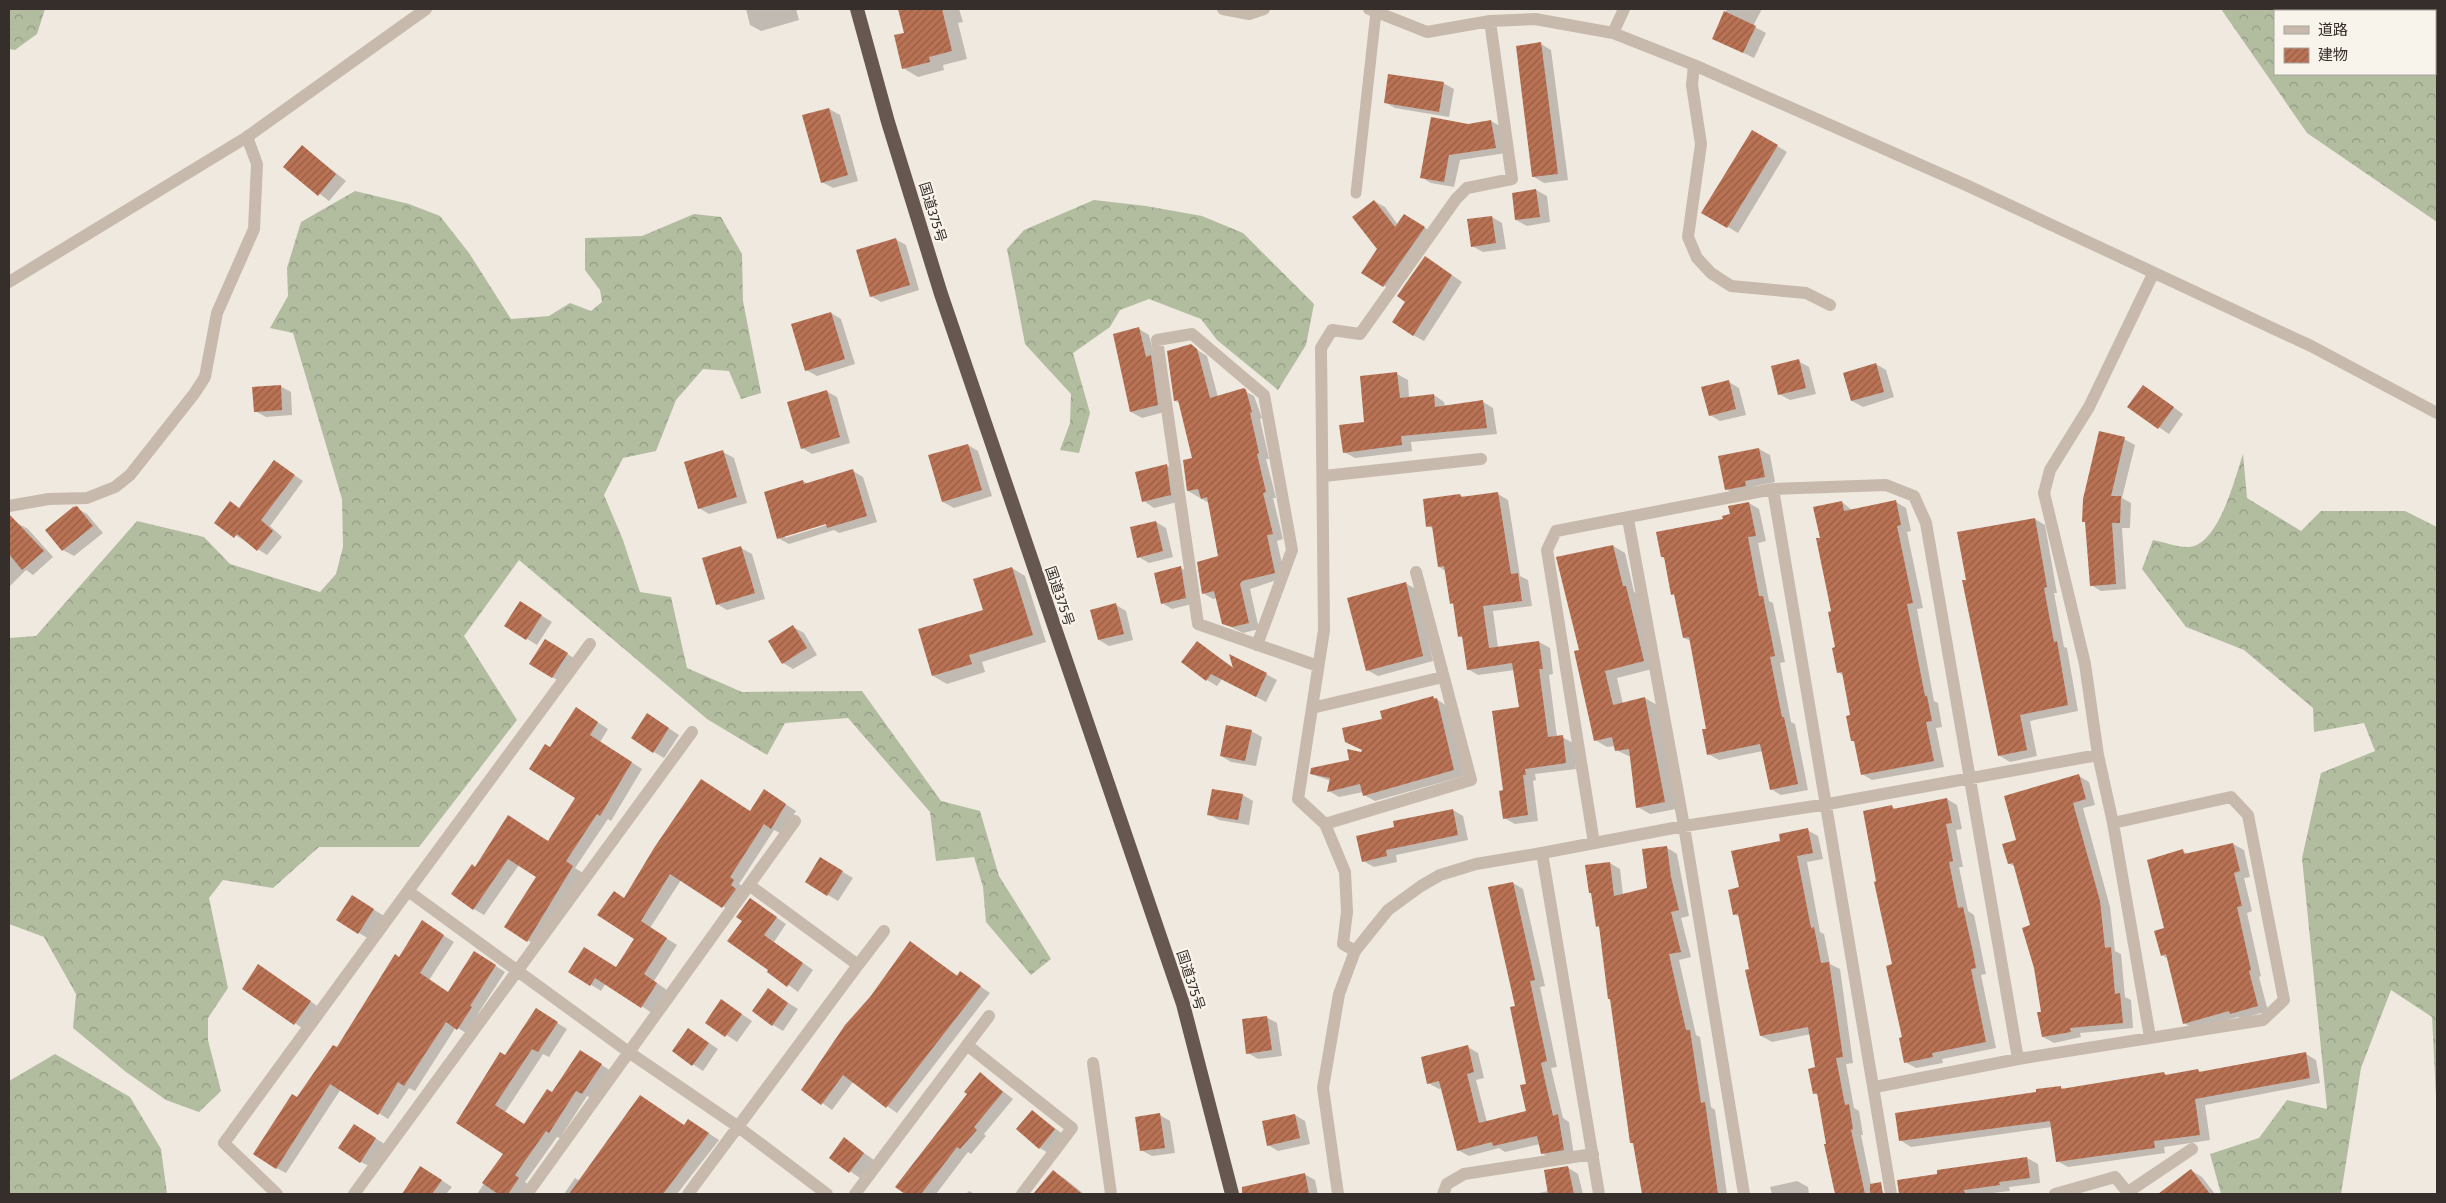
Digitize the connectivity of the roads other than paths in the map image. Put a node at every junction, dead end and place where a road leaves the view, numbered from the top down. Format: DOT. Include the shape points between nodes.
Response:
graph roads {
  1 [pos="426,9"];
  2 [pos="857,9"];
  3 [pos="1223,9"];
  4 [pos="1264,9"];
  5 [pos="1624,9"];
  6 [pos="1372,11"];
  7 [pos="1490,21"];
  8 [pos="1613,33"];
  9 [pos="1694,65"];
  10 [pos="247,137"];
  11 [pos="1356,193"];
  12 [pos="2153,274"];
  13 [pos="9,282"];
  14 [pos="1830,305"];
  15 [pos="2437,413"];
  16 [pos="1481,459"];
  17 [pos="1324,476"];
  18 [pos="1773,489"];
  19 [pos="9,506"];
  20 [pos="1628,519"];
  21 [pos="1416,572"];
  22 [pos="590,644"];
  23 [pos="1257,645"];
  24 [pos="1318,666"];
  25 [pos="1443,677"];
  26 [pos="1312,708"];
  27 [pos="692,732"];
  28 [pos="2098,755"];
  29 [pos="1970,778"];
  30 [pos="1828,804"];
  31 [pos="795,821"];
  32 [pos="2113,823"];
  33 [pos="1325,824"];
  34 [pos="1684,826"];
  35 [pos="1594,843"];
  36 [pos="1542,853"];
  37 [pos="749,885"];
  38 [pos="408,891"];
  39 [pos="884,931"];
  40 [pos="1355,950"];
  41 [pos="858,965"];
  42 [pos="518,971"];
  43 [pos="989,1016"];
  44 [pos="2150,1037"];
  45 [pos="967,1045"];
  46 [pos="630,1053"];
  47 [pos="2018,1059"];
  48 [pos="1093,1062"];
  49 [pos="1875,1087"];
  50 [pos="737,1126"];
  51 [pos="2192,1149"];
  52 [pos="1593,1154"];
  53 [pos="2128,1193"];
  54 [pos="277,1194"];
  55 [pos="354,1194"];
  56 [pos="528,1194"];
  57 [pos="688,1194"];
  58 [pos="827,1194"];
  59 [pos="855,1194"];
  60 [pos="1022,1194"];
  61 [pos="1111,1194"];
  62 [pos="1232,1194"];
  63 [pos="1338,1194"];
  64 [pos="1443,1194"];
  65 [pos="1600,1194"];
  66 [pos="1744,1194"];
  67 [pos="1891,1194"];
  68 [pos="2055,1194"];
  1 -- 10 [label="street"];
  2 -- 62 [label="highway, 国道375号" via="941,294 1182,1004"];
  3 -- 4 [label="street" via="1249,14"];
  5 -- 8 [label="street"];
  6 -- 7 [label="street" via="1427,32"];
  6 -- 11 [label="lane"];
  7 -- 8 [label="street" via="1535,19"];
  7 -- 17 [label="street" via="1512,179 1467,188 1360,334 1332,330 1321,348"];
  8 -- 9 [label="street"];
  9 -- 12 [label="street" via="1966,185"];
  9 -- 14 [label="street" via="1692,84 1701,144 1688,237 1697,258 1711,273 1731,286 1806,293"];
  10 -- 13 [label="street"];
  10 -- 19 [label="street" via="257,164 254,229 217,313 205,377 130,475 115,487 87,498 49,499"];
  12 -- 15 [label="street" via="2311,346"];
  12 -- 28 [label="street" via="2089,407 2050,470 2044,492 2085,664"];
  16 -- 17 [label="street"];
  17 -- 24 [label="street" via="1324,630"];
  18 -- 20 [label="street"];
  18 -- 29 [label="street" via="1886,485 1914,496 1926,523"];
  18 -- 30 [label="street"];
  20 -- 34 [label="street"];
  20 -- 35 [label="street" via="1556,531 1547,550"];
  21 -- 25 [label="street"];
  22 -- 38 [label="street"];
  23 -- 23 [label="street" via="1292,550 1264,395 1192,334 1157,340 1198,624"];
  23 -- 24 [label="street"];
  24 -- 26 [label="street"];
  25 -- 26 [label="street"];
  25 -- 33 [label="street" via="1472,780"];
  26 -- 33 [label="street" via="1298,799"];
  27 -- 42 [label="street"];
  28 -- 29 [label="street"];
  28 -- 32 [label="street"];
  29 -- 30 [label="street"];
  29 -- 47 [label="street"];
  30 -- 34 [label="street"];
  30 -- 49 [label="street"];
  31 -- 37 [label="street"];
  32 -- 44 [label="street"];
  32 -- 44 [label="street" via="2231,797 2248,815 2284,1000 2263,1020"];
  33 -- 40 [label="street" via="1345,872 1347,912 1344,944"];
  34 -- 35 [label="street"];
  34 -- 66 [label="street"];
  35 -- 36 [label="street"];
  36 -- 40 [label="street" via="1476,864 1440,875 1388,910"];
  36 -- 52 [label="street"];
  37 -- 41 [label="street"];
  37 -- 46 [label="street"];
  38 -- 42 [label="street"];
  38 -- 54 [label="street" via="224,1143"];
  39 -- 41 [label="street"];
  40 -- 63 [label="street" via="1339,994 1324,1088"];
  41 -- 50 [label="street"];
  42 -- 46 [label="street"];
  42 -- 55 [label="street"];
  43 -- 45 [label="street"];
  44 -- 47 [label="street"];
  45 -- 59 [label="street"];
  45 -- 60 [label="street" via="1072,1128"];
  46 -- 50 [label="street"];
  46 -- 56 [label="street"];
  47 -- 49 [label="street"];
  48 -- 61 [label="street"];
  49 -- 67 [label="street"];
  50 -- 57 [label="street"];
  50 -- 58 [label="street"];
  51 -- 53 [label="street"];
  52 -- 64 [label="street" via="1464,1174 1447,1184"];
  52 -- 65 [label="street"];
  53 -- 68 [label="street" via="2115,1177"];
}
